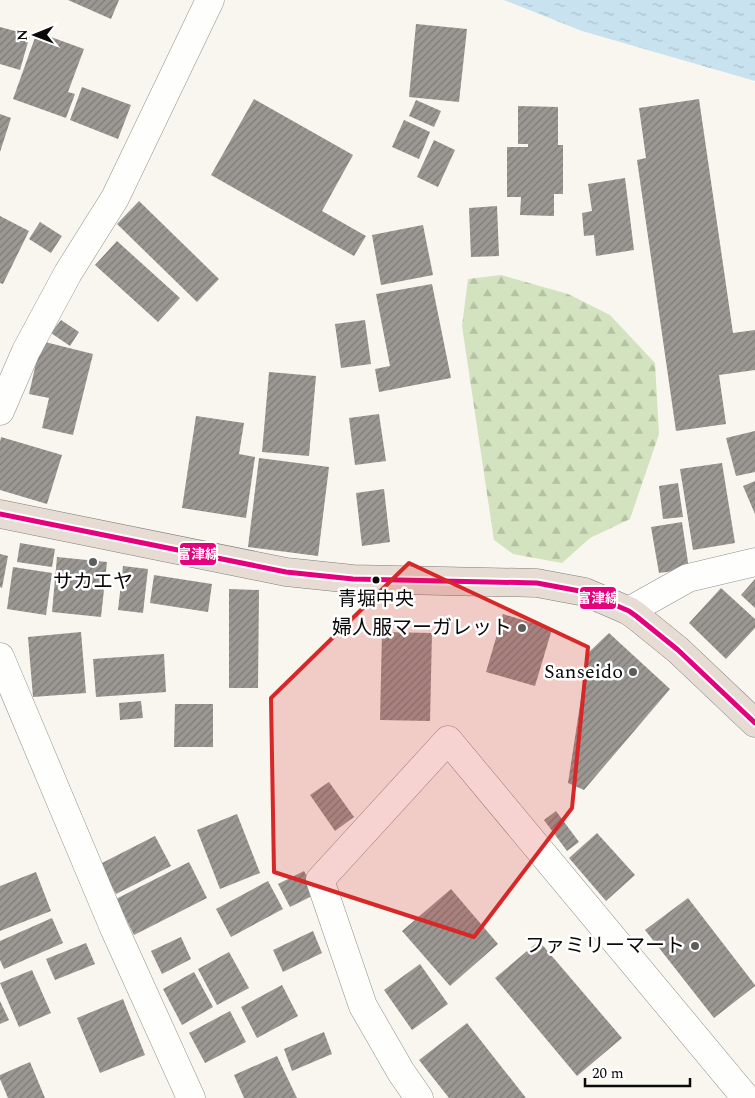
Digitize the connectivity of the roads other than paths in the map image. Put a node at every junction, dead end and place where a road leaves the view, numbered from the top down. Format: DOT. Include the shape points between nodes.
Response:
graph roads {
  1 [pos="210,0"];
  2 [pos="0,411"];
  3 [pos="0,514"];
  4 [pos="755,562"];
  5 [pos="629,611"];
  6 [pos="0,657"];
  7 [pos="755,723"];
  8 [pos="190,1098"];
  9 [pos="419,1098"];
  10 [pos="746,1098"];
  1 -- 2 [label="street" via="115,198 68,273 26,351"];
  3 -- 5 [label="highway" via="286,572 353,579 537,583 585,592"];
  4 -- 5 [label="street" via="688,578"];
  5 -- 7 [label="highway" via="678,650"];
  6 -- 8 [label="street" via="114,928"];
  9 -- 10 [label="street" via="364,1006 320,880 448,740"];
}
